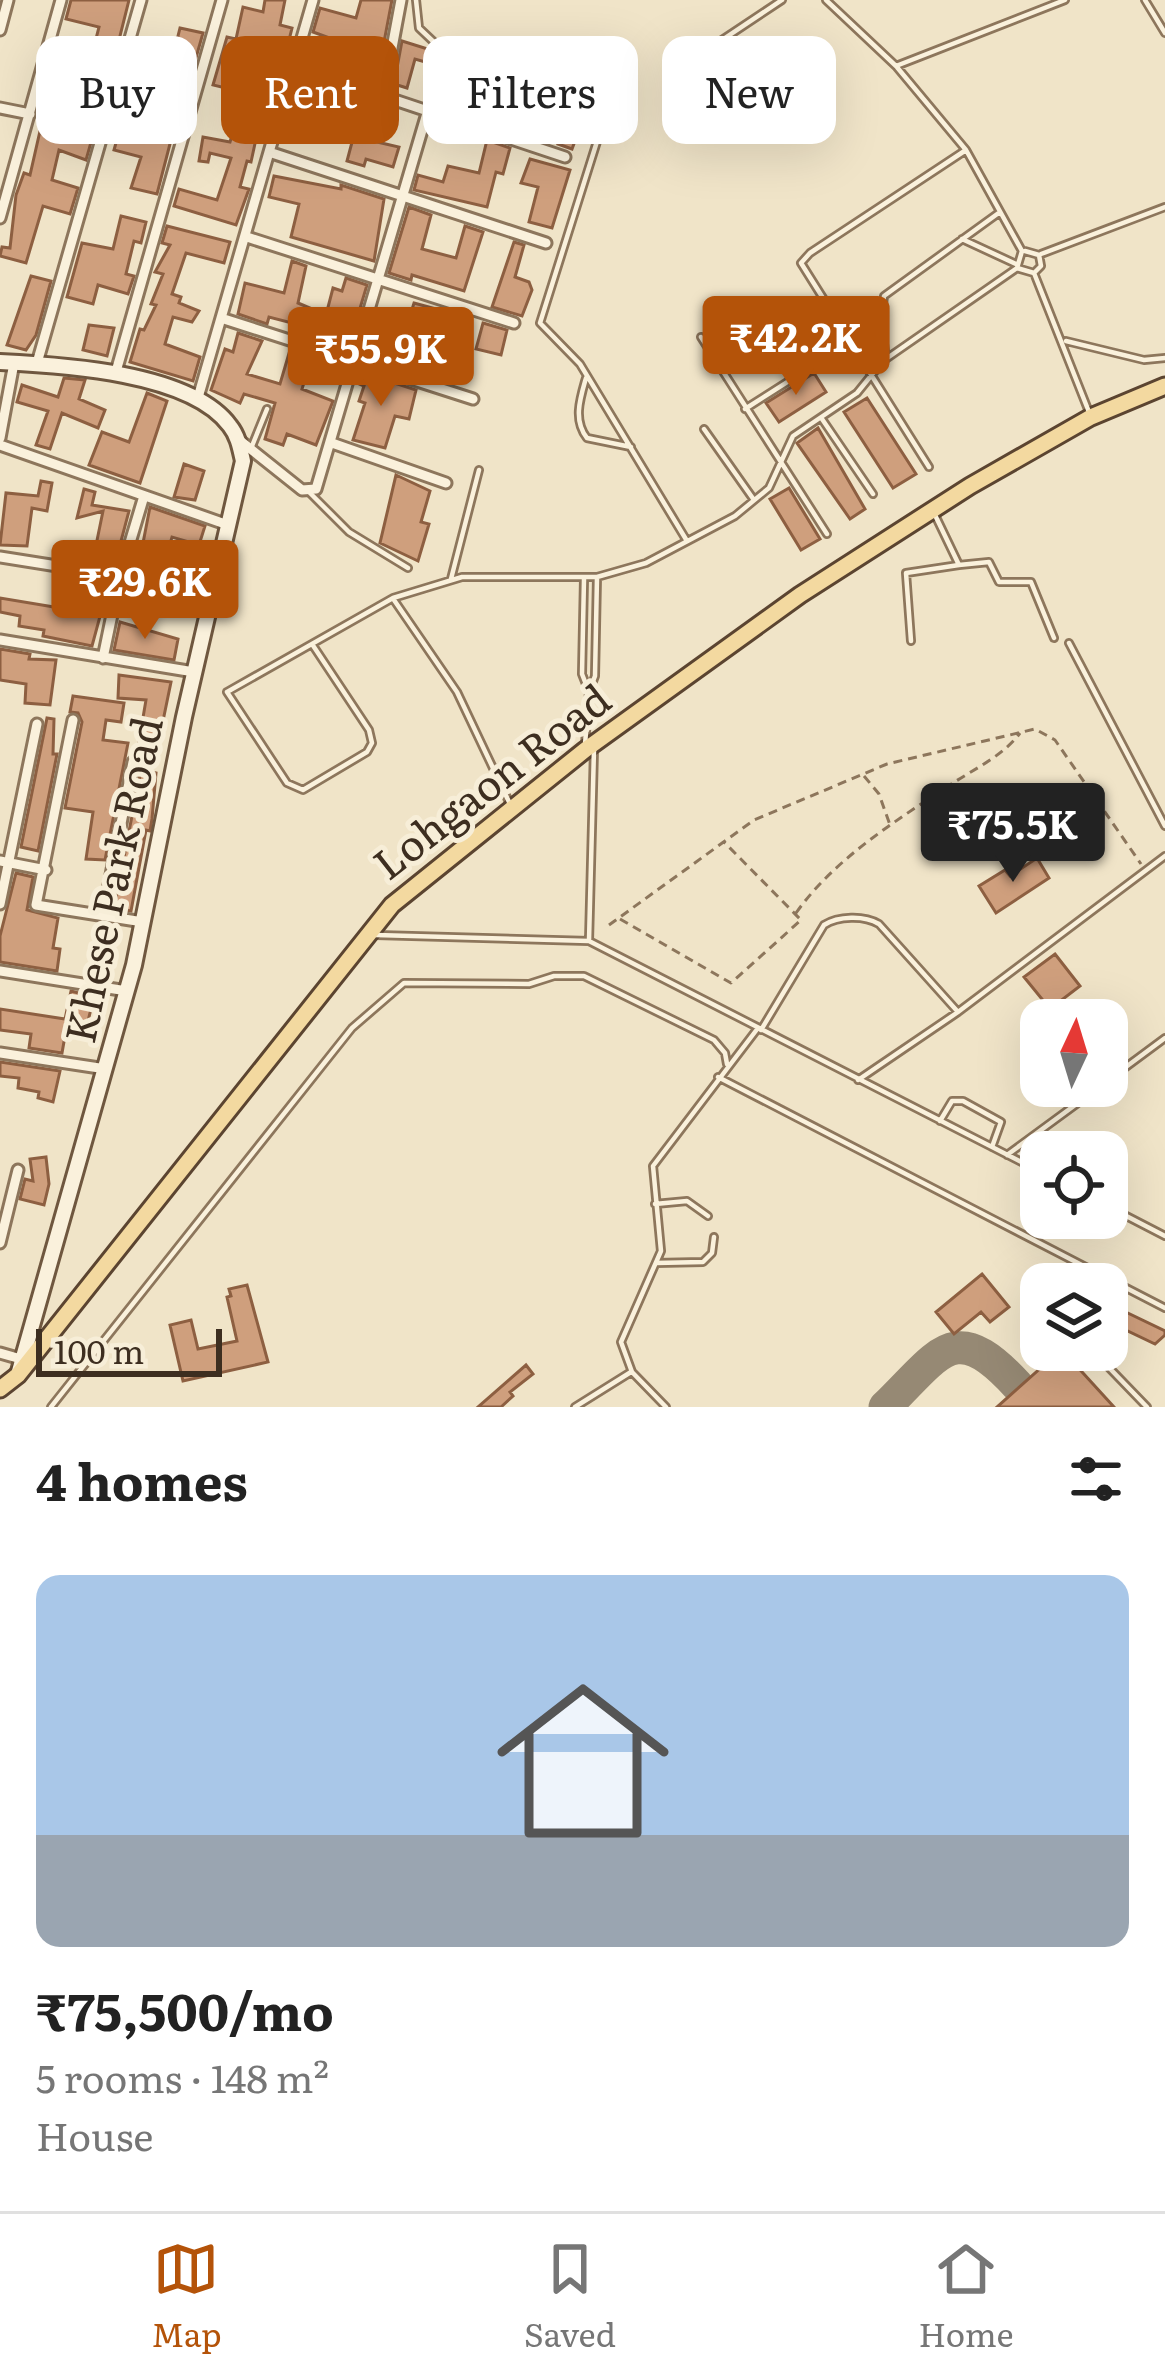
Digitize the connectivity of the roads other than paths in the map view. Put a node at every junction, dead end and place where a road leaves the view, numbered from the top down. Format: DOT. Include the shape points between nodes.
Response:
graph roads {
  1 [pos="8,0"];
  2 [pos="61,0"];
  3 [pos="141,0"];
  4 [pos="222,0"];
  5 [pos="314,0"];
  6 [pos="401,0"];
  7 [pos="416,0"];
  8 [pos="782,0"];
  9 [pos="826,0"];
  10 [pos="1065,0"];
  11 [pos="1145,0"];
  12 [pos="0,30"];
  13 [pos="1165,33"];
  14 [pos="304,36"];
  15 [pos="394,36"];
  16 [pos="728,36"];
  17 [pos="896,66"];
  18 [pos="0,108"];
  19 [pos="30,114"];
  20 [pos="423,127"];
  21 [pos="275,144"];
  22 [pos="527,144"];
  23 [pos="966,150"];
  24 [pos="272,153"];
  25 [pos="565,157"];
  26 [pos="402,198"];
  27 [pos="1165,207"];
  28 [pos="1000,212"];
  29 [pos="0,218"];
  30 [pos="248,237"];
  31 [pos="962,239"];
  32 [pos="546,243"];
  33 [pos="1022,251"];
  34 [pos="1039,255"];
  35 [pos="1016,266"];
  36 [pos="1034,273"];
  37 [pos="379,278"];
  38 [pos="750,305"];
  39 [pos="224,319"];
  40 [pos="514,323"];
  41 [pos="700,337"];
  42 [pos="1065,341"];
  43 [pos="849,344"];
  44 [pos="1165,358"];
  45 [pos="886,359"];
  46 [pos="7,362"];
  47 [pos="37,363"];
  48 [pos="354,363"];
  49 [pos="115,375"];
  50 [pos="586,375"];
  51 [pos="871,377"];
  52 [pos="794,378"];
  53 [pos="1165,386"];
  54 [pos="472,399"];
  55 [pos="196,401"];
  56 [pos="267,409"];
  57 [pos="746,409"];
  58 [pos="821,417"];
  59 [pos="1091,417"];
  60 [pos="704,429"];
  61 [pos="0,442"];
  62 [pos="245,443"];
  63 [pos="332,443"];
  64 [pos="631,447"];
  65 [pos="780,464"];
  66 [pos="929,467"];
  67 [pos="479,470"];
  68 [pos="446,483"];
  69 [pos="309,492"];
  70 [pos="873,494"];
  71 [pos="144,496"];
  72 [pos="754,500"];
  73 [pos="932,510"];
  74 [pos="228,525"];
  75 [pos="827,534"];
  76 [pos="688,541"];
  77 [pos="0,556"];
  78 [pos="959,565"];
  79 [pos="408,568"];
  80 [pos="120,576"];
  81 [pos="584,578"];
  82 [pos="597,578"];
  83 [pos="451,579"];
  84 [pos="393,598"];
  85 [pos="1054,638"];
  86 [pos="0,640"];
  87 [pos="911,641"];
  88 [pos="312,644"];
  89 [pos="1069,644"];
  90 [pos="104,658"];
  91 [pos="194,672"];
  92 [pos="589,692"];
  93 [pos="74,720"];
  94 [pos="37,724"];
  95 [pos="589,747"];
  96 [pos="133,762"];
  97 [pos="512,809"];
  98 [pos="1165,826"];
  99 [pos="1165,856"];
  100 [pos="4,862"];
  101 [pos="46,870"];
  102 [pos="0,904"];
  103 [pos="103,916"];
  104 [pos="143,922"];
  105 [pos="364,935"];
  106 [pos="590,941"];
  107 [pos="0,971"];
  108 [pos="127,991"];
  109 [pos="958,1012"];
  110 [pos="759,1029"];
  111 [pos="1165,1039"];
  112 [pos="0,1053"];
  113 [pos="727,1064"];
  114 [pos="1128,1066"];
  115 [pos="106,1069"];
  116 [pos="718,1076"];
  117 [pos="859,1079"];
  118 [pos="1073,1107"];
  119 [pos="940,1121"];
  120 [pos="992,1147"];
  121 [pos="1007,1155"];
  122 [pos="1020,1162"];
  123 [pos="18,1171"];
  124 [pos="655,1204"];
  125 [pos="708,1216"];
  126 [pos="1128,1217"];
  127 [pos="1165,1236"];
  128 [pos="714,1237"];
  129 [pos="0,1243"];
  130 [pos="656,1263"];
  131 [pos="1165,1308"];
  132 [pos="0,1353"];
  133 [pos="1112,1371"];
  134 [pos="632,1372"];
  135 [pos="10,1376"];
  136 [pos="51,1407"];
  137 [pos="575,1407"];
  138 [pos="666,1407"];
  139 [pos="1147,1407"];
  1 -- 12 [label="street"];
  2 -- 19 [label="street"];
  3 -- 47 [label="street"];
  4 -- 49 [label="street"];
  5 -- 14 [label="street"];
  6 -- 15 [label="street"];
  7 -- 50 [label="lane" via="419,28 438,46 605,116 540,315"];
  8 -- 16 [label="lane"];
  9 -- 17 [label="lane"];
  10 -- 17 [label="lane"];
  11 -- 13 [label="lane"];
  17 -- 23 [label="lane"];
  18 -- 19 [label="street"];
  19 -- 29 [label="street"];
  20 -- 26 [label="street"];
  21 -- 24 [label="street"];
  22 -- 25 [label="street"];
  23 -- 28 [label="lane"];
  23 -- 43 [label="lane" via="804,258 801,269"];
  24 -- 26 [label="street"];
  24 -- 30 [label="street"];
  26 -- 32 [label="street"];
  26 -- 37 [label="street"];
  27 -- 34 [label="lane"];
  28 -- 31 [label="lane"];
  28 -- 33 [label="lane"];
  30 -- 37 [label="street"];
  30 -- 39 [label="street"];
  31 -- 35 [label="lane"];
  31 -- 45 [label="lane" via="884,296"];
  33 -- 34 [label="lane"];
  33 -- 35 [label="lane"];
  34 -- 36 [label="lane"];
  35 -- 36 [label="lane"];
  35 -- 45 [label="lane"];
  36 -- 42 [label="lane"];
  37 -- 40 [label="street"];
  37 -- 48 [label="street"];
  38 -- 52 [label="lane"];
  39 -- 48 [label="street"];
  39 -- 55 [label="street"];
  41 -- 57 [label="lane"];
  42 -- 44 [label="lane"];
  42 -- 59 [label="lane"];
  43 -- 51 [label="lane"];
  43 -- 52 [label="lane"];
  45 -- 51 [label="lane"];
  46 -- 47 [label="street"];
  46 -- 61 [label="street"];
  47 -- 49 [label="street"];
  48 -- 54 [label="street"];
  48 -- 63 [label="street"];
  49 -- 55 [label="street"];
  50 -- 64 [label="lane"];
  50 -- 64 [label="lane" via="580,428 587,438"];
  51 -- 58 [label="lane"];
  51 -- 66 [label="lane"];
  52 -- 57 [label="lane"];
  53 -- 59 [label="main road, Lohgaon Road"];
  55 -- 62 [label="street"];
  56 -- 62 [label="lane"];
  57 -- 65 [label="lane"];
  58 -- 65 [label="lane" via="793,436"];
  58 -- 70 [label="lane"];
  59 -- 73 [label="main road, Lohgaon Road"];
  60 -- 72 [label="lane"];
  61 -- 71 [label="street"];
  62 -- 69 [label="street"];
  62 -- 74 [label="street, Khese Park Road"];
  63 -- 68 [label="street"];
  63 -- 69 [label="street"];
  64 -- 76 [label="lane"];
  65 -- 72 [label="lane"];
  65 -- 75 [label="lane"];
  67 -- 83 [label="lane"];
  69 -- 79 [label="lane" via="349,532"];
  71 -- 74 [label="street"];
  71 -- 80 [label="street"];
  72 -- 76 [label="lane"];
  73 -- 78 [label="lane"];
  73 -- 95 [label="main road, Lohgaon Road"];
  74 -- 91 [label="street, Khese Park Road"];
  76 -- 82 [label="lane"];
  77 -- 80 [label="street"];
  78 -- 85 [label="lane" via="989,562 999,582 1031,582"];
  78 -- 87 [label="lane" via="906,573"];
  80 -- 90 [label="street"];
  81 -- 82 [label="lane"];
  81 -- 83 [label="lane"];
  81 -- 92 [label="lane" via="582,674"];
  82 -- 92 [label="lane"];
  83 -- 84 [label="lane"];
  84 -- 88 [label="lane"];
  84 -- 97 [label="lane" via="457,692"];
  86 -- 90 [label="street"];
  88 -- 88 [label="lane" via="227,692 286,783 303,790 372,743"];
  89 -- 98 [label="lane"];
  90 -- 91 [label="street"];
  91 -- 104 [label="street, Khese Park Road"];
  92 -- 95 [label="lane"];
  93 -- 101 [label="street"];
  94 -- 100 [label="street"];
  95 -- 97 [label="main road, Lohgaon Road"];
  95 -- 106 [label="lane"];
  96 -- 103 [label="street"];
  97 -- 105 [label="main road, Lohgaon Road"];
  99 -- 109 [label="lane"];
  100 -- 101 [label="street"];
  100 -- 102 [label="street"];
  101 -- 103 [label="street" via="37,904"];
  103 -- 104 [label="street"];
  104 -- 108 [label="street, Khese Park Road"];
  105 -- 106 [label="lane"];
  105 -- 135 [label="main road, Lohgaon Road"];
  106 -- 110 [label="lane"];
  107 -- 108 [label="street"];
  108 -- 115 [label="street, Khese Park Road"];
  109 -- 110 [label="lane" via="879,924 834,920"];
  109 -- 117 [label="lane"];
  110 -- 113 [label="lane"];
  110 -- 117 [label="lane"];
  111 -- 114 [label="lane"];
  112 -- 115 [label="street"];
  113 -- 116 [label="lane"];
  113 -- 136 [label="lane" via="714,1040 584,976 404,983 352,1028"];
  115 -- 135 [label="street, Khese Park Road"];
  116 -- 124 [label="lane" via="652,1166"];
  116 -- 131 [label="lane"];
  117 -- 119 [label="lane"];
  118 -- 121 [label="lane"];
  119 -- 120 [label="lane"];
  119 -- 120 [label="lane" via="952,1101 963,1101 1001,1122"];
  120 -- 121 [label="lane"];
  121 -- 122 [label="lane"];
  123 -- 129 [label="street"];
  124 -- 125 [label="lane" via="687,1201"];
  124 -- 130 [label="lane" via="662,1241"];
  126 -- 127 [label="lane"];
  128 -- 130 [label="lane" via="703,1262"];
  130 -- 134 [label="lane" via="622,1334"];
  132 -- 135 [label="street"];
  133 -- 139 [label="lane"];
  134 -- 137 [label="lane"];
  134 -- 138 [label="lane"];
}
